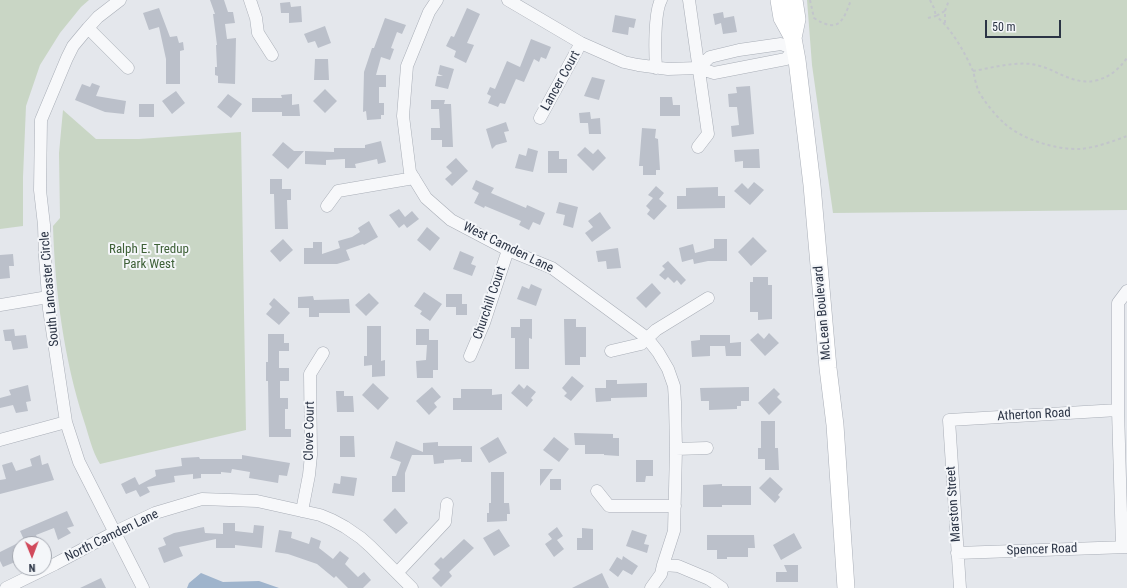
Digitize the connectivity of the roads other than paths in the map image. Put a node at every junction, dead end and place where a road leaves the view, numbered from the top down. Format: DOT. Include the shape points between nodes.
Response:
graph roads {
  1 [pos="120,0"];
  2 [pos="250,0"];
  3 [pos="436,0"];
  4 [pos="508,0"];
  5 [pos="661,0"];
  6 [pos="689,0"];
  7 [pos="779,0"];
  8 [pos="794,0"];
  9 [pos="88,28"];
  10 [pos="581,43"];
  11 [pos="794,43"];
  12 [pos="272,55"];
  13 [pos="128,68"];
  14 [pos="656,68"];
  15 [pos="698,68"];
  16 [pos="540,118"];
  17 [pos="698,147"];
  18 [pos="414,178"];
  19 [pos="327,206"];
  20 [pos="508,250"];
  21 [pos="1127,291"];
  22 [pos="48,297"];
  23 [pos="708,298"];
  24 [pos="0,305"];
  25 [pos="647,338"];
  26 [pos="611,352"];
  27 [pos="323,353"];
  28 [pos="470,356"];
  29 [pos="1118,410"];
  30 [pos="949,420"];
  31 [pos="66,422"];
  32 [pos="0,440"];
  33 [pos="707,448"];
  34 [pos="676,449"];
  35 [pos="597,492"];
  36 [pos="447,504"];
  37 [pos="675,506"];
  38 [pos="302,511"];
  39 [pos="115,532"];
  40 [pos="1124,547"];
  41 [pos="957,553"];
  42 [pos="662,565"];
  43 [pos="397,573"];
  44 [pos="6,588"];
  45 [pos="144,588"];
  46 [pos="412,588"];
  47 [pos="651,588"];
  48 [pos="722,588"];
  49 [pos="846,588"];
  50 [pos="960,588"];
  1 -- 9 [label="street, South Lancaster Circle"];
  2 -- 12 [label="street" via="258,33"];
  3 -- 18 [label="street, West Camden Lane" via="407,66 403,116 410,172"];
  4 -- 10 [label="street"];
  5 -- 14 [label="street" via="656,33"];
  6 -- 15 [label="street"];
  7 -- 11 [label="main road, McLean Boulevard" via="782,18"];
  8 -- 11 [label="main road, McLean Boulevard" via="797,19"];
  9 -- 13 [label="street"];
  9 -- 22 [label="street, South Lancaster Circle" via="67,58 41,120 40,190"];
  10 -- 14 [label="street" via="624,62"];
  10 -- 16 [label="street, Lancer Court"];
  11 -- 15 [label="street" via="738,50 710,57"];
  11 -- 15 [label="street" via="786,59 714,73"];
  11 -- 49 [label="main road, McLean Boulevard" via="812,185 835,424"];
  14 -- 15 [label="street"];
  15 -- 17 [label="street" via="708,134"];
  18 -- 19 [label="street" via="338,191"];
  18 -- 20 [label="street, West Camden Lane" via="426,198 451,220"];
  20 -- 25 [label="street, West Camden Lane" via="552,268"];
  20 -- 28 [label="street, Churchill Court" via="484,323"];
  21 -- 29 [label="street" via="1118,303"];
  22 -- 24 [label="street"];
  22 -- 31 [label="street, South Lancaster Circle"];
  23 -- 25 [label="street"];
  25 -- 26 [label="street" via="640,344"];
  25 -- 34 [label="street, West Camden Lane" via="668,369 674,386"];
  27 -- 38 [label="street, Clove Court" via="310,374 311,455"];
  29 -- 30 [label="street, Atherton Road"];
  29 -- 40 [label="street"];
  30 -- 41 [label="street, Marston Street"];
  31 -- 32 [label="street"];
  31 -- 39 [label="street, South Lancaster Circle" via="79,462"];
  33 -- 34 [label="street"];
  34 -- 37 [label="street, West Camden Lane"];
  35 -- 37 [label="street" via="609,506"];
  36 -- 43 [label="street" via="446,522"];
  37 -- 42 [label="street, West Camden Lane" via="674,531"];
  38 -- 39 [label="street, North Camden Lane" via="257,501 202,499 155,513"];
  38 -- 43 [label="street, North Camden Lane" via="320,515 346,527 371,546"];
  39 -- 44 [label="street, North Camden Lane"];
  39 -- 45 [label="street, South Lancaster Circle"];
  40 -- 41 [label="street, Spencer Road"];
  41 -- 50 [label="street, Marston Street"];
  42 -- 47 [label="street" via="661,574"];
  42 -- 48 [label="street" via="678,566 709,579"];
  43 -- 46 [label="street, North Camden Lane"];
}
